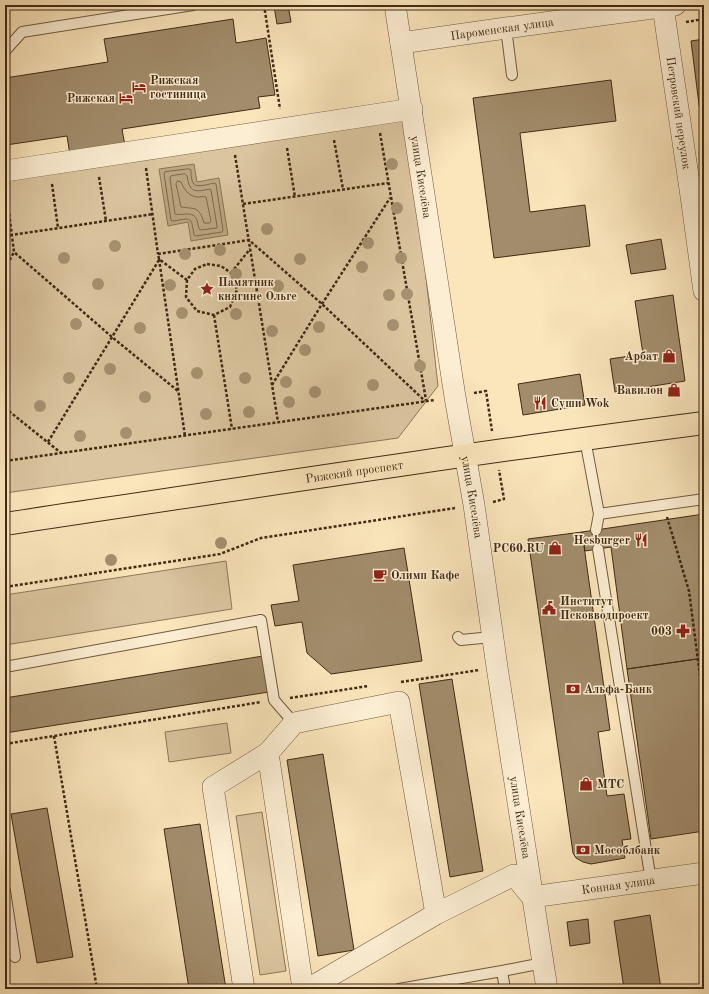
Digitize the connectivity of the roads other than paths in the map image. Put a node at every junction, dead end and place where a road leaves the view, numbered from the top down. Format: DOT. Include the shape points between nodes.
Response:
graph roads {
  1 [pos="193,5"];
  2 [pos="395,5"];
  3 [pos="669,6"];
  4 [pos="506,28"];
  5 [pos="401,43"];
  6 [pos="5,51"];
  7 [pos="512,75"];
  8 [pos="412,109"];
  9 [pos="5,171"];
  10 [pos="704,290"];
  11 [pos="704,423"];
  12 [pos="585,439"];
  13 [pos="465,456"];
  14 [pos="704,499"];
  15 [pos="599,514"];
  16 [pos="5,524"];
  17 [pos="596,530"];
  18 [pos="598,549"];
  19 [pos="458,637"];
  20 [pos="492,637"];
  21 [pos="5,667"];
  22 [pos="294,723"];
  23 [pos="268,753"];
  24 [pos="704,873"];
  25 [pos="651,881"];
  26 [pos="5,891"];
  27 [pos="532,897"];
  28 [pos="436,914"];
  29 [pos="15,957"];
  30 [pos="542,963"];
  31 [pos="502,971"];
  32 [pos="244,989"];
  33 [pos="303,989"];
  34 [pos="308,989"];
  35 [pos="399,989"];
  36 [pos="505,989"];
  37 [pos="547,989"];
  1 -- 6 [label="lane" via="22,32"];
  2 -- 5 [label="street, улица Киселёва"];
  3 -- 4 [label="street, Пароменская улица" via="579,15"];
  3 -- 10 [label="street, Петровский переулок"];
  4 -- 5 [label="street, Пароменская улица"];
  4 -- 7 [label="lane"];
  5 -- 8 [label="street, улица Киселёва"];
  8 -- 9 [label="street"];
  8 -- 13 [label="street, улица Киселёва"];
  11 -- 12 [label="main road, Рижский проспект"];
  12 -- 13 [label="main road, Рижский проспект"];
  12 -- 15 [label="lane"];
  13 -- 16 [label="main road, Рижский проспект"];
  13 -- 20 [label="street, улица Киселёва"];
  14 -- 15 [label="lane"];
  15 -- 17 [label="lane"];
  18 -- 25 [label="lane"];
  19 -- 20 [label="lane" via="461,640"];
  20 -- 27 [label="street, улица Киселёва"];
  21 -- 22 [label="lane" via="261,620 274,700"];
  22 -- 23 [label="street"];
  22 -- 28 [label="street" via="399,702"];
  23 -- 32 [label="street" via="213,787"];
  23 -- 33 [label="street"];
  24 -- 25 [label="street, Конная улица"];
  25 -- 27 [label="street, Конная улица"];
  26 -- 29 [label="lane"];
  27 -- 28 [label="street" via="514,875"];
  27 -- 30 [label="street, улица Киселёва"];
  28 -- 34 [label="street"];
  30 -- 31 [label="lane"];
  30 -- 37 [label="street, улица Киселёва"];
  31 -- 35 [label="lane"];
  31 -- 36 [label="lane"];
}
